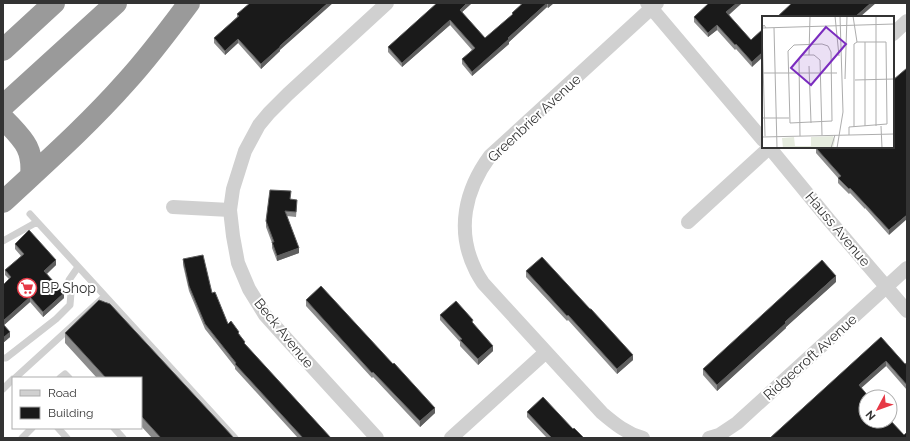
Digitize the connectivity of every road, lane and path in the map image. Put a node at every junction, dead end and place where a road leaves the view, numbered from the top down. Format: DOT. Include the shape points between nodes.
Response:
graph roads {
  1 [pos="54,3"];
  2 [pos="116,3"];
  3 [pos="189,3"];
  4 [pos="387,3"];
  5 [pos="652,5"];
  6 [pos="907,21"];
  7 [pos="894,33"];
  8 [pos="3,50"];
  9 [pos="3,106"];
  10 [pos="3,118"];
  11 [pos="762,139"];
  12 [pos="768,148"];
  13 [pos="770,148"];
  14 [pos="31,176"];
  15 [pos="3,202"];
  16 [pos="173,207"];
  17 [pos="230,210"];
  18 [pos="30,214"];
  19 [pos="37,222"];
  20 [pos="688,222"];
  21 [pos="3,240"];
  22 [pos="78,267"];
  23 [pos="907,268"];
  24 [pos="887,287"];
  25 [pos="104,296"];
  26 [pos="907,311"];
  27 [pos="546,352"];
  28 [pos="3,358"];
  29 [pos="16,377"];
  30 [pos="12,381"];
  31 [pos="3,389"];
  32 [pos="31,429"];
  33 [pos="59,429"];
  34 [pos="115,429"];
  35 [pos="22,438"];
  36 [pos="67,438"];
  37 [pos="124,438"];
  38 [pos="235,438"];
  39 [pos="377,438"];
  40 [pos="451,438"];
  41 [pos="643,438"];
  42 [pos="709,438"];
  1 -- 8 [label="highway"];
  2 -- 9 [label="highway"];
  3 -- 14 [label="highway" via="126,82"];
  4 -- 17 [label="street, Beck Avenue" via="288,94 259,125 245,151 233,189"];
  5 -- 11 [label="street"];
  5 -- 27 [label="street, Greenbrier Avenue" via="490,156 469,194 464,224 469,253 475,269 483,283"];
  6 -- 7 [label="street"];
  10 -- 14 [label="highway" via="25,142 31,158"];
  12 -- 20 [label="street"];
  13 -- 24 [label="street, Hauss Avenue"];
  14 -- 15 [label="highway"];
  16 -- 17 [label="street"];
  17 -- 39 [label="street, Beck Avenue" via="238,263 249,289 265,315"];
  18 -- 19 [label="lane"];
  19 -- 21 [label="lane"];
  19 -- 22 [label="lane"];
  22 -- 25 [label="lane"];
  22 -- 28 [label="lane" via="69,280 70,305 56,319"];
  23 -- 24 [label="street, Ridgecroft Avenue"];
  24 -- 26 [label="street, Hauss Avenue"];
  24 -- 42 [label="street, Ridgecroft Avenue" via="737,423 719,435"];
  25 -- 29 [label="lane"];
  25 -- 38 [label="lane"];
  27 -- 40 [label="street"];
  27 -- 41 [label="street" via="614,424"];
  30 -- 31 [label="lane"];
  32 -- 35 [label="lane"];
  33 -- 36 [label="lane"];
  34 -- 37 [label="lane"];
}
